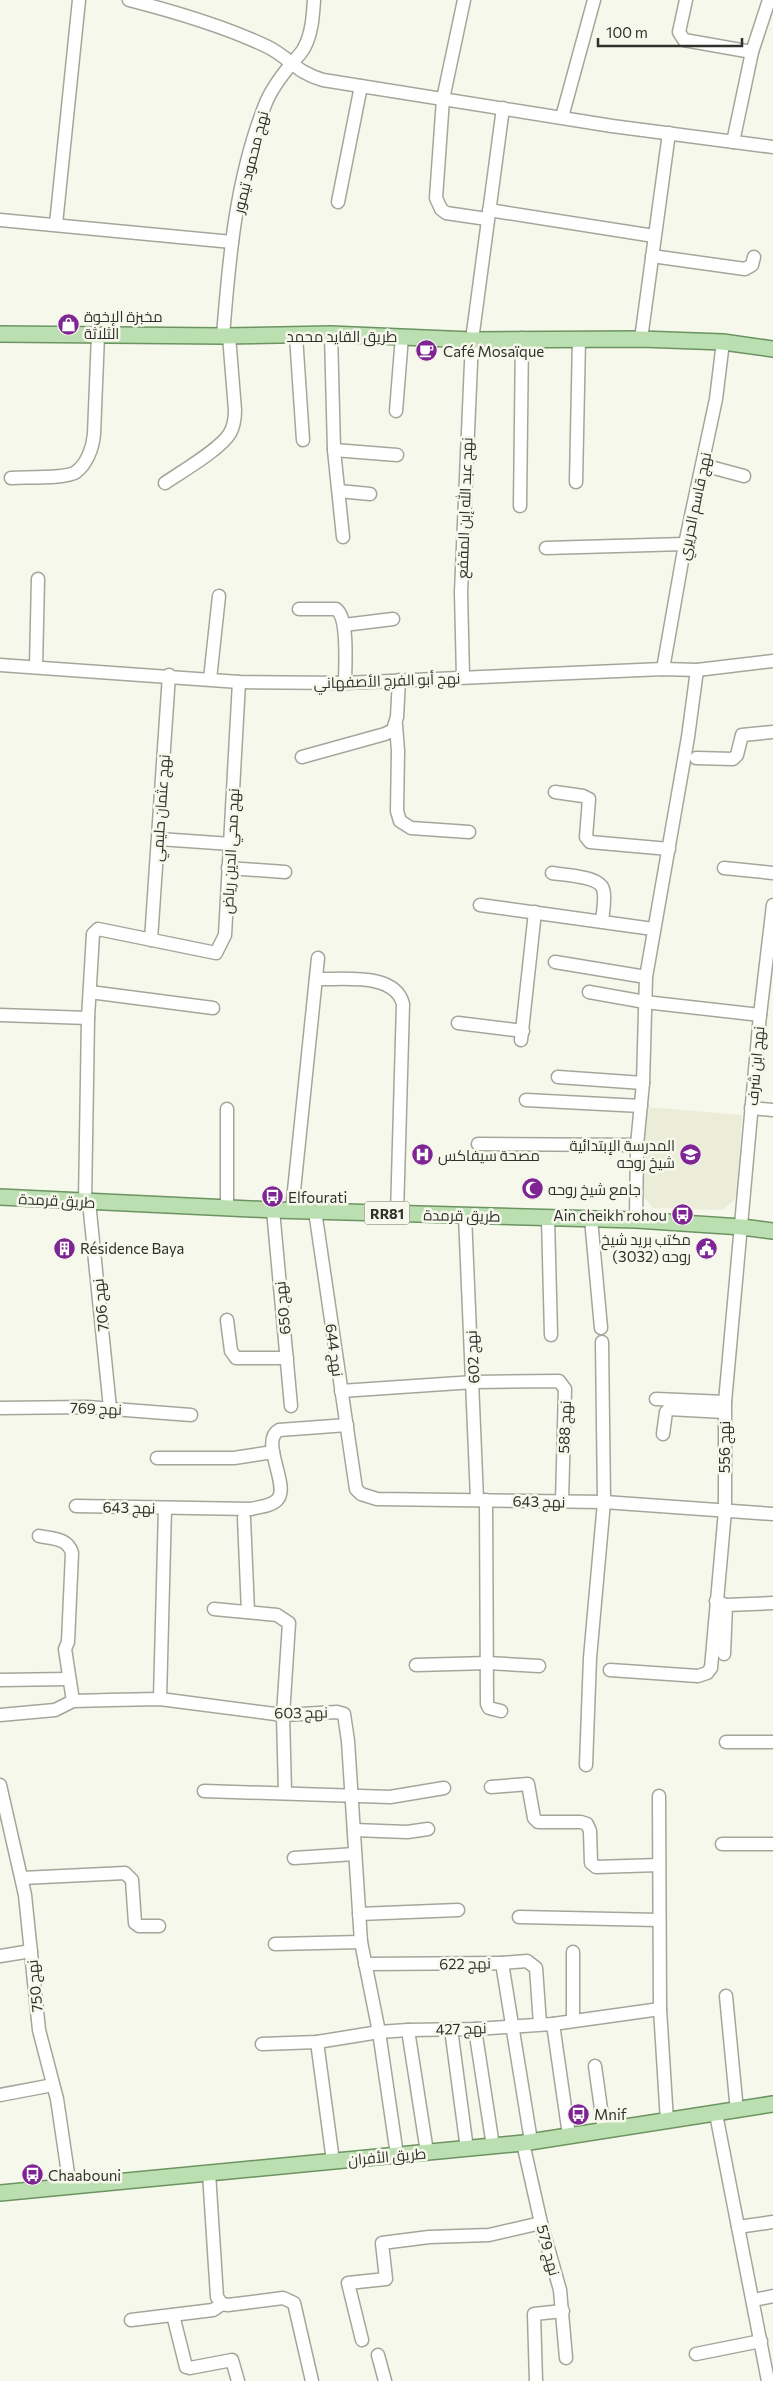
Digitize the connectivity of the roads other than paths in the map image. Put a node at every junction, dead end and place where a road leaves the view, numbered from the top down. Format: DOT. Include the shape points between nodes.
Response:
graph roads {
  1 [pos="78,0"];
  2 [pos="129,0"];
  3 [pos="314,0"];
  4 [pos="464,0"];
  5 [pos="594,0"];
  6 [pos="686,0"];
  7 [pos="769,0"];
  8 [pos="752,52"];
  9 [pos="291,64"];
  10 [pos="361,86"];
  11 [pos="444,99"];
  12 [pos="503,108"];
  13 [pos="562,117"];
  14 [pos="669,133"];
  15 [pos="733,142"];
  16 [pos="773,147"];
  17 [pos="338,202"];
  18 [pos="488,214"];
  19 [pos="0,220"];
  20 [pos="56,224"];
  21 [pos="654,236"];
  22 [pos="232,242"];
  23 [pos="652,256"];
  24 [pos="754,257"];
  25 [pos="0,334"];
  26 [pos="331,334"];
  27 [pos="98,335"];
  28 [pos="226,336"];
  29 [pos="296,336"];
  30 [pos="402,336"];
  31 [pos="522,338"];
  32 [pos="579,339"];
  33 [pos="641,339"];
  34 [pos="472,340"];
  35 [pos="723,342"];
  36 [pos="773,349"];
  37 [pos="396,411"];
  38 [pos="303,440"];
  39 [pos="334,450"];
  40 [pos="397,455"];
  41 [pos="702,466"];
  42 [pos="744,476"];
  43 [pos="11,478"];
  44 [pos="576,482"];
  45 [pos="165,483"];
  46 [pos="339,491"];
  47 [pos="370,494"];
  48 [pos="520,506"];
  49 [pos="343,537"];
  50 [pos="685,544"];
  51 [pos="546,548"];
  52 [pos="38,579"];
  53 [pos="219,596"];
  54 [pos="299,609"];
  55 [pos="393,619"];
  56 [pos="344,625"];
  57 [pos="773,661"];
  58 [pos="0,665"];
  59 [pos="36,666"];
  60 [pos="662,670"];
  61 [pos="697,670"];
  62 [pos="169,675"];
  63 [pos="463,677"];
  64 [pos="210,679"];
  65 [pos="399,680"];
  66 [pos="239,682"];
  67 [pos="345,683"];
  68 [pos="396,725"];
  69 [pos="773,732"];
  70 [pos="302,757"];
  71 [pos="696,758"];
  72 [pos="555,792"];
  73 [pos="469,832"];
  74 [pos="159,839"];
  75 [pos="230,844"];
  76 [pos="668,849"];
  77 [pos="228,868"];
  78 [pos="724,868"];
  79 [pos="285,872"];
  80 [pos="552,873"];
  81 [pos="773,873"];
  82 [pos="773,905"];
  83 [pos="480,906"];
  84 [pos="535,912"];
  85 [pos="602,921"];
  86 [pos="653,929"];
  87 [pos="151,940"];
  88 [pos="318,958"];
  89 [pos="555,962"];
  90 [pos="646,977"];
  91 [pos="316,978"];
  92 [pos="90,992"];
  93 [pos="589,992"];
  94 [pos="645,1002"];
  95 [pos="213,1008"];
  96 [pos="0,1015"];
  97 [pos="760,1015"];
  98 [pos="88,1018"];
  99 [pos="458,1023"];
  100 [pos="558,1077"];
  101 [pos="643,1083"];
  102 [pos="526,1100"];
  103 [pos="641,1106"];
  104 [pos="751,1108"];
  105 [pos="227,1109"];
  106 [pos="773,1110"];
  107 [pos="478,1144"];
  108 [pos="636,1145"];
  109 [pos="0,1197"];
  110 [pos="87,1202"];
  111 [pos="227,1208"];
  112 [pos="273,1210"];
  113 [pos="292,1210"];
  114 [pos="315,1211"];
  115 [pos="397,1214"];
  116 [pos="465,1215"];
  117 [pos="548,1218"];
  118 [pos="591,1219"];
  119 [pos="636,1220"];
  120 [pos="742,1227"];
  121 [pos="773,1231"];
  122 [pos="227,1320"];
  123 [pos="601,1328"];
  124 [pos="551,1335"];
  125 [pos="602,1342"];
  126 [pos="287,1358"];
  127 [pos="474,1382"];
  128 [pos="341,1391"];
  129 [pos="656,1399"];
  130 [pos="291,1406"];
  131 [pos="724,1407"];
  132 [pos="0,1408"];
  133 [pos="110,1408"];
  134 [pos="191,1415"];
  135 [pos="347,1425"];
  136 [pos="663,1434"];
  137 [pos="273,1452"];
  138 [pos="157,1458"];
  139 [pos="356,1489"];
  140 [pos="482,1500"];
  141 [pos="562,1502"];
  142 [pos="604,1502"];
  143 [pos="76,1506"];
  144 [pos="165,1508"];
  145 [pos="725,1511"];
  146 [pos="773,1514"];
  147 [pos="244,1518"];
  148 [pos="40,1536"];
  149 [pos="721,1603"];
  150 [pos="773,1603"];
  151 [pos="214,1609"];
  152 [pos="248,1612"];
  153 [pos="724,1654"];
  154 [pos="488,1663"];
  155 [pos="416,1665"];
  156 [pos="539,1666"];
  157 [pos="610,1670"];
  158 [pos="69,1679"];
  159 [pos="0,1680"];
  160 [pos="160,1700"];
  161 [pos="73,1701"];
  162 [pos="501,1711"];
  163 [pos="0,1715"];
  164 [pos="282,1715"];
  165 [pos="726,1742"];
  166 [pos="773,1742"];
  167 [pos="586,1765"];
  168 [pos="0,1785"];
  169 [pos="491,1787"];
  170 [pos="444,1788"];
  171 [pos="204,1791"];
  172 [pos="285,1792"];
  173 [pos="659,1796"];
  174 [pos="351,1797"];
  175 [pos="428,1829"];
  176 [pos="354,1830"];
  177 [pos="722,1844"];
  178 [pos="773,1844"];
  179 [pos="355,1854"];
  180 [pos="294,1858"];
  181 [pos="659,1865"];
  182 [pos="22,1878"];
  183 [pos="458,1910"];
  184 [pos="359,1914"];
  185 [pos="519,1917"];
  186 [pos="659,1920"];
  187 [pos="160,1926"];
  188 [pos="361,1942"];
  189 [pos="275,1944"];
  190 [pos="31,1951"];
  191 [pos="573,1952"];
  192 [pos="0,1956"];
  193 [pos="502,1963"];
  194 [pos="365,1964"];
  195 [pos="726,1996"];
  196 [pos="660,2009"];
  197 [pos="573,2020"];
  198 [pos="546,2024"];
  199 [pos="511,2025"];
  200 [pos="451,2029"];
  201 [pos="475,2029"];
  202 [pos="408,2030"];
  203 [pos="379,2032"];
  204 [pos="317,2042"];
  205 [pos="262,2044"];
  206 [pos="595,2066"];
  207 [pos="54,2085"];
  208 [pos="0,2096"];
  209 [pos="773,2104"];
  210 [pos="737,2110"];
  211 [pos="716,2114"];
  212 [pos="667,2121"];
  213 [pos="604,2130"];
  214 [pos="569,2135"];
  215 [pos="527,2142"];
  216 [pos="493,2146"];
  217 [pos="467,2149"];
  218 [pos="427,2152"];
  219 [pos="397,2155"];
  220 [pos="333,2161"];
  221 [pos="209,2173"];
  222 [pos="70,2187"];
  223 [pos="0,2193"];
  224 [pos="773,2222"];
  225 [pos="541,2223"];
  226 [pos="738,2228"];
  227 [pos="773,2296"];
  228 [pos="754,2300"];
  229 [pos="222,2304"];
  230 [pos="563,2312"];
  231 [pos="173,2315"];
  232 [pos="131,2320"];
  233 [pos="362,2340"];
  234 [pos="762,2341"];
  235 [pos="696,2354"];
  236 [pos="378,2355"];
  237 [pos="566,2358"];
  238 [pos="238,2381"];
  239 [pos="312,2381"];
  240 [pos="385,2381"];
  241 [pos="536,2381"];
  242 [pos="768,2381"];
  1 -- 20 [label="street"];
  2 -- 9 [label="street" via="249,38 270,48"];
  3 -- 9 [label="street, نهج محمود تيمور" via="306,44"];
  4 -- 11 [label="street"];
  5 -- 13 [label="street"];
  6 -- 8 [label="street" via="679,27 684,40"];
  7 -- 8 [label="street"];
  8 -- 15 [label="street"];
  9 -- 10 [label="street" via="308,76"];
  9 -- 22 [label="street, نهج محمود تيمور" via="266,103 253,140 241,185"];
  10 -- 11 [label="street"];
  10 -- 17 [label="street"];
  11 -- 12 [label="street"];
  11 -- 18 [label="street" via="436,188 438,204 446,213"];
  12 -- 13 [label="street"];
  12 -- 18 [label="street, نهج عبد الله إبن المقفع"];
  13 -- 14 [label="street"];
  14 -- 15 [label="street"];
  14 -- 21 [label="street"];
  15 -- 16 [label="street"];
  18 -- 21 [label="street"];
  18 -- 34 [label="street, نهج عبد الله إبن المقفع"];
  19 -- 20 [label="street"];
  20 -- 22 [label="street"];
  21 -- 23 [label="street"];
  22 -- 28 [label="street, نهج محمود تيمور"];
  23 -- 24 [label="street" via="745,269 752,265"];
  23 -- 33 [label="street"];
  25 -- 27 [label="main road, طريق القايد محمد"];
  26 -- 29 [label="main road, طريق القايد محمد"];
  26 -- 30 [label="main road, طريق القايد محمد"];
  26 -- 39 [label="street"];
  27 -- 28 [label="main road, طريق القايد محمد"];
  27 -- 43 [label="street" via="94,434 86,460 70,474"];
  28 -- 29 [label="main road, طريق القايد محمد"];
  28 -- 45 [label="street, نهج محمود تيمور" via="235,403 230,434"];
  29 -- 38 [label="street"];
  30 -- 34 [label="main road, طريق القايد محمد"];
  30 -- 37 [label="street"];
  31 -- 32 [label="main road, طريق القايد محمد"];
  31 -- 34 [label="main road, طريق القايد محمد"];
  31 -- 48 [label="street"];
  32 -- 33 [label="main road, طريق القايد محمد"];
  32 -- 44 [label="street"];
  33 -- 35 [label="main road, طريق القايد محمد"];
  34 -- 63 [label="street, نهج عبد الله إبن المقفع" via="461,592"];
  35 -- 36 [label="main road, طريق القايد محمد"];
  35 -- 41 [label="street, نهج قاسم الحريري" via="716,399"];
  39 -- 40 [label="street"];
  39 -- 46 [label="street"];
  41 -- 42 [label="street"];
  41 -- 50 [label="street, نهج قاسم الحريري"];
  46 -- 47 [label="street"];
  46 -- 49 [label="street"];
  50 -- 51 [label="street"];
  50 -- 60 [label="street, نهج قاسم الحريري"];
  52 -- 59 [label="street"];
  53 -- 64 [label="street"];
  54 -- 56 [label="street" via="336,609"];
  55 -- 56 [label="street"];
  56 -- 67 [label="street"];
  57 -- 61 [label="street, نهج أبو الفرج الأصفهاني"];
  58 -- 59 [label="street, نهج أبو الفرج الأصفهاني"];
  59 -- 62 [label="street, نهج أبو الفرج الأصفهاني"];
  60 -- 61 [label="street, نهج أبو الفرج الأصفهاني"];
  60 -- 63 [label="street, نهج أبو الفرج الأصفهاني"];
  61 -- 76 [label="street"];
  62 -- 64 [label="street, نهج أبو الفرج الأصفهاني"];
  62 -- 74 [label="street, نهج عثمان حليمي"];
  63 -- 65 [label="street, نهج أبو الفرج الأصفهاني"];
  64 -- 66 [label="street, نهج أبو الفرج الأصفهاني"];
  65 -- 67 [label="street, نهج أبو الفرج الأصفهاني"];
  65 -- 68 [label="street"];
  66 -- 67 [label="street, نهج أبو الفرج الأصفهاني"];
  66 -- 75 [label="street, نهج محي الدين رياض"];
  68 -- 70 [label="street" via="385,734"];
  68 -- 73 [label="street" via="397,811 400,821 411,828"];
  69 -- 71 [label="street" via="742,735 733,760"];
  72 -- 76 [label="street" via="588,799 586,837 590,842"];
  74 -- 75 [label="street"];
  74 -- 87 [label="street, نهج عثمان حليمي"];
  75 -- 77 [label="street, نهج محي الدين رياض"];
  76 -- 86 [label="street"];
  77 -- 79 [label="street"];
  77 -- 87 [label="street, نهج محي الدين رياض" via="225,935 216,953"];
  78 -- 81 [label="street"];
  80 -- 85 [label="street" via="600,884 604,892"];
  82 -- 97 [label="street, نهج ابن شرف"];
  83 -- 84 [label="street"];
  84 -- 85 [label="street"];
  84 -- 99 [label="street" via="522,1036"];
  85 -- 86 [label="street"];
  86 -- 90 [label="street"];
  87 -- 92 [label="street, نهج 706" via="95,931"];
  88 -- 91 [label="street"];
  89 -- 90 [label="street"];
  90 -- 94 [label="street"];
  91 -- 113 [label="street"];
  91 -- 115 [label="street" via="379,981 401,995"];
  92 -- 95 [label="street"];
  92 -- 98 [label="street, نهج 706"];
  93 -- 94 [label="street"];
  94 -- 97 [label="street"];
  94 -- 101 [label="street"];
  96 -- 98 [label="street"];
  97 -- 104 [label="street, نهج ابن شرف"];
  98 -- 110 [label="street, نهج 706"];
  100 -- 101 [label="street"];
  101 -- 103 [label="street"];
  102 -- 103 [label="street"];
  103 -- 108 [label="street"];
  104 -- 106 [label="street"];
  104 -- 120 [label="street, نهج ابن شرف"];
  105 -- 111 [label="street"];
  107 -- 108 [label="street"];
  108 -- 119 [label="street"];
  109 -- 110 [label="main road, طريق قرمدة / RR81"];
  110 -- 111 [label="main road, طريق قرمدة / RR81"];
  110 -- 133 [label="street, نهج 706"];
  111 -- 112 [label="main road, طريق قرمدة / RR81"];
  112 -- 113 [label="main road, طريق قرمدة / RR81"];
  112 -- 126 [label="street, نهج 650"];
  113 -- 114 [label="main road, طريق قرمدة / RR81"];
  114 -- 115 [label="main road, طريق قرمدة / RR81"];
  114 -- 128 [label="street, نهج 644"];
  115 -- 116 [label="main road, طريق قرمدة / RR81"];
  116 -- 117 [label="main road, طريق قرمدة / RR81"];
  116 -- 127 [label="street, نهج 602"];
  117 -- 118 [label="main road, طريق قرمدة / RR81"];
  117 -- 124 [label="street"];
  118 -- 119 [label="main road, طريق قرمدة / RR81"];
  118 -- 123 [label="street"];
  119 -- 120 [label="main road, طريق قرمدة / RR81"];
  120 -- 121 [label="main road, طريق قرمدة / RR81"];
  120 -- 131 [label="street, نهج 556"];
  122 -- 126 [label="street" via="231,1351 236,1358"];
  125 -- 142 [label="street"];
  126 -- 130 [label="street, نهج 650"];
  127 -- 128 [label="street"];
  127 -- 140 [label="street, نهج 602"];
  127 -- 141 [label="street, نهج 588" via="550,1380 563,1384"];
  128 -- 135 [label="street, نهج 644"];
  129 -- 131 [label="street"];
  131 -- 136 [label="street" via="669,1409"];
  131 -- 145 [label="street, نهج 556"];
  132 -- 133 [label="street, نهج 769"];
  133 -- 134 [label="street, نهج 769"];
  135 -- 137 [label="street" via="279,1430 273,1435"];
  135 -- 139 [label="street, نهج 644"];
  137 -- 138 [label="street" via="234,1458"];
  137 -- 144 [label="street, نهج 643" via="280,1492 271,1504 251,1509"];
  139 -- 140 [label="street, نهج 643" via="360,1494 377,1499"];
  140 -- 141 [label="street, نهج 643"];
  140 -- 154 [label="street, نهج 602"];
  141 -- 142 [label="street, نهج 643"];
  142 -- 145 [label="street, نهج 643"];
  142 -- 167 [label="street" via="590,1658"];
  143 -- 144 [label="street, نهج 643"];
  144 -- 160 [label="street"];
  145 -- 146 [label="street, نهج 643"];
  145 -- 149 [label="street, نهج 556"];
  147 -- 152 [label="street"];
  148 -- 158 [label="street" via="65,1541 72,1553 65,1649"];
  149 -- 150 [label="street"];
  149 -- 153 [label="street"];
  149 -- 157 [label="street, نهج 556" via="711,1668 707,1672 698,1676"];
  151 -- 152 [label="street"];
  152 -- 164 [label="street" via="277,1615 289,1623"];
  154 -- 155 [label="street"];
  154 -- 156 [label="street"];
  154 -- 162 [label="street, نهج 602" via="488,1707"];
  158 -- 159 [label="street"];
  158 -- 161 [label="street"];
  160 -- 161 [label="street, نهج 603"];
  160 -- 164 [label="street, نهج 603"];
  161 -- 163 [label="street, نهج 603" via="55,1710"];
  164 -- 172 [label="street"];
  164 -- 174 [label="street, نهج 603" via="344,1714"];
  165 -- 166 [label="street"];
  168 -- 182 [label="street, نهج 750"];
  169 -- 181 [label="street" via="528,1784 534,1818 538,1822 587,1824 591,1860 596,1867"];
  170 -- 174 [label="street" via="390,1797"];
  171 -- 172 [label="street"];
  172 -- 174 [label="street"];
  173 -- 181 [label="street"];
  174 -- 176 [label="street, نهج 603"];
  175 -- 176 [label="street" via="407,1832"];
  176 -- 179 [label="street, نهج 603"];
  177 -- 178 [label="street"];
  179 -- 180 [label="street"];
  179 -- 184 [label="street, نهج 603"];
  181 -- 186 [label="street"];
  182 -- 187 [label="street" via="125,1873 132,1880 135,1923 139,1926"];
  182 -- 190 [label="street, نهج 750"];
  183 -- 184 [label="street"];
  184 -- 188 [label="street, نهج 603"];
  185 -- 186 [label="street"];
  186 -- 196 [label="street"];
  188 -- 189 [label="street"];
  188 -- 194 [label="street, نهج 603"];
  190 -- 192 [label="street"];
  190 -- 207 [label="street, نهج 750" via="39,2030"];
  191 -- 197 [label="street"];
  193 -- 194 [label="street, نهج 622"];
  193 -- 198 [label="street" via="528,1961 536,1968"];
  193 -- 199 [label="street, نهج 622"];
  194 -- 203 [label="street, نهج 603"];
  195 -- 210 [label="street"];
  196 -- 197 [label="street, نهج 427"];
  196 -- 212 [label="street"];
  197 -- 198 [label="street, نهج 427"];
  198 -- 199 [label="street, نهج 427"];
  198 -- 214 [label="street"];
  199 -- 201 [label="street, نهج 427"];
  199 -- 215 [label="street, نهج 622"];
  200 -- 201 [label="street, نهج 427"];
  200 -- 202 [label="street, نهج 427"];
  200 -- 217 [label="street"];
  201 -- 216 [label="street"];
  202 -- 203 [label="street, نهج 427"];
  202 -- 218 [label="street"];
  203 -- 204 [label="street, نهج 427"];
  203 -- 219 [label="street, نهج 603"];
  204 -- 205 [label="street, نهج 427"];
  204 -- 220 [label="street"];
  206 -- 213 [label="street"];
  207 -- 208 [label="street"];
  207 -- 222 [label="street, نهج 750"];
  209 -- 210 [label="main road, طريق الأفران"];
  210 -- 211 [label="main road, طريق الأفران"];
  211 -- 212 [label="main road, طريق الأفران"];
  211 -- 226 [label="street"];
  212 -- 213 [label="main road, طريق الأفران"];
  213 -- 214 [label="main road, طريق الأفران"];
  214 -- 215 [label="main road, طريق الأفران"];
  215 -- 216 [label="main road, طريق الأفران"];
  215 -- 225 [label="street, نهج 579"];
  216 -- 217 [label="main road, طريق الأفران"];
  217 -- 218 [label="main road, طريق الأفران"];
  218 -- 219 [label="main road, طريق الأفران"];
  219 -- 220 [label="main road, طريق الأفران"];
  220 -- 221 [label="main road, طريق الأفران"];
  221 -- 222 [label="main road, طريق الأفران"];
  221 -- 229 [label="street" via="217,2298"];
  222 -- 223 [label="main road, طريق الأفران"];
  224 -- 226 [label="street"];
  225 -- 230 [label="street, نهج 579"];
  225 -- 233 [label="street" via="490,2235 429,2237 382,2243 386,2279 348,2283"];
  226 -- 228 [label="street"];
  227 -- 228 [label="street"];
  228 -- 234 [label="street"];
  229 -- 231 [label="street" via="213,2310"];
  229 -- 239 [label="street" via="283,2298 294,2303"];
  230 -- 237 [label="street, نهج 579"];
  230 -- 241 [label="street" via="534,2314"];
  231 -- 232 [label="street"];
  231 -- 238 [label="street" via="186,2366 190,2368 232,2360"];
  234 -- 235 [label="street"];
  234 -- 242 [label="street"];
  236 -- 240 [label="street"];
}
